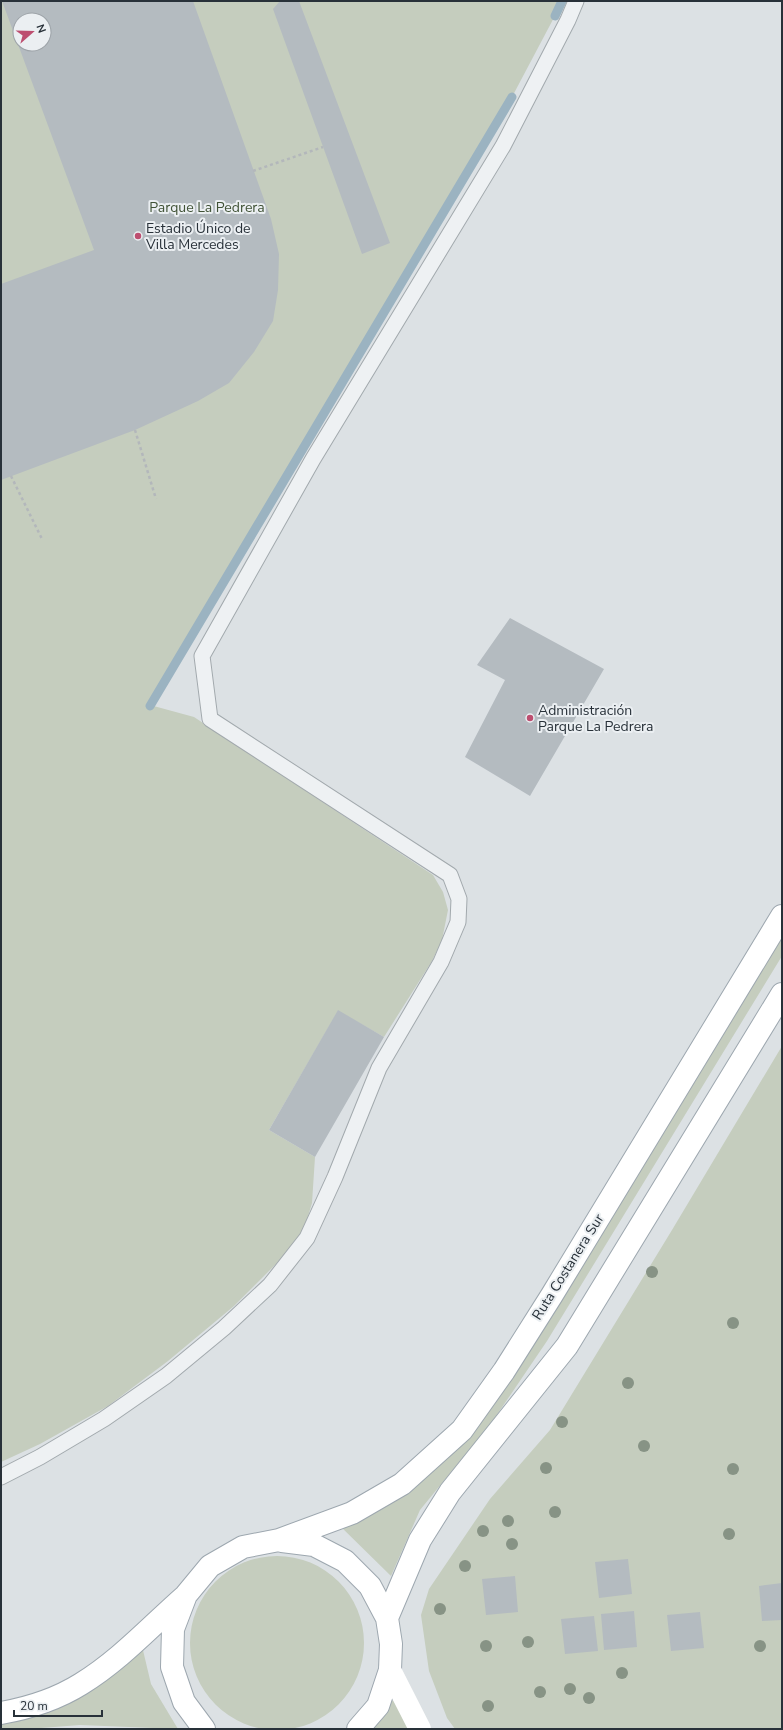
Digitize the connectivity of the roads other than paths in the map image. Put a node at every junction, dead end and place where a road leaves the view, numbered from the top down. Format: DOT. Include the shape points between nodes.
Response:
graph roads {
  1 [pos="576,1"];
  2 [pos="782,916"];
  3 [pos="782,994"];
  4 [pos="1,1477"];
  5 [pos="279,1540"];
  6 [pos="186,1595"];
  7 [pos="386,1618"];
  8 [pos="390,1670"];
  9 [pos="1,1713"];
  10 [pos="204,1729"];
  11 [pos="358,1729"];
  12 [pos="420,1729"];
  1 -- 4 [label="lane" via="503,146 313,459 202,656 210,719 450,875 459,899 458,922 441,962 379,1068 307,1238 270,1285 224,1328 166,1376 104,1419"];
  2 -- 5 [label="main road, Ruta Costanera Sur" via="552,1296 462,1430 402,1484 352,1513"];
  3 -- 7 [label="main road" via="567,1346 450,1492 420,1540"];
  5 -- 6 [label="main road, Ruta Costanera Sur" via="243,1548 210,1566"];
  5 -- 7 [label="main road, Ruta Costanera Sur" via="314,1545 345,1561 370,1586"];
  6 -- 9 [label="main road, Ruta Costanera Sur" via="110,1664 81,1684 50,1700"];
  6 -- 10 [label="main road, Ruta Costanera Sur" via="173,1629 172,1667 184,1702"];
  7 -- 8 [label="main road, Ruta Costanera Sur" via="391,1644"];
  8 -- 11 [label="main road, Ruta Costanera Sur" via="378,1706"];
  8 -- 12 [label="main road"];
}
